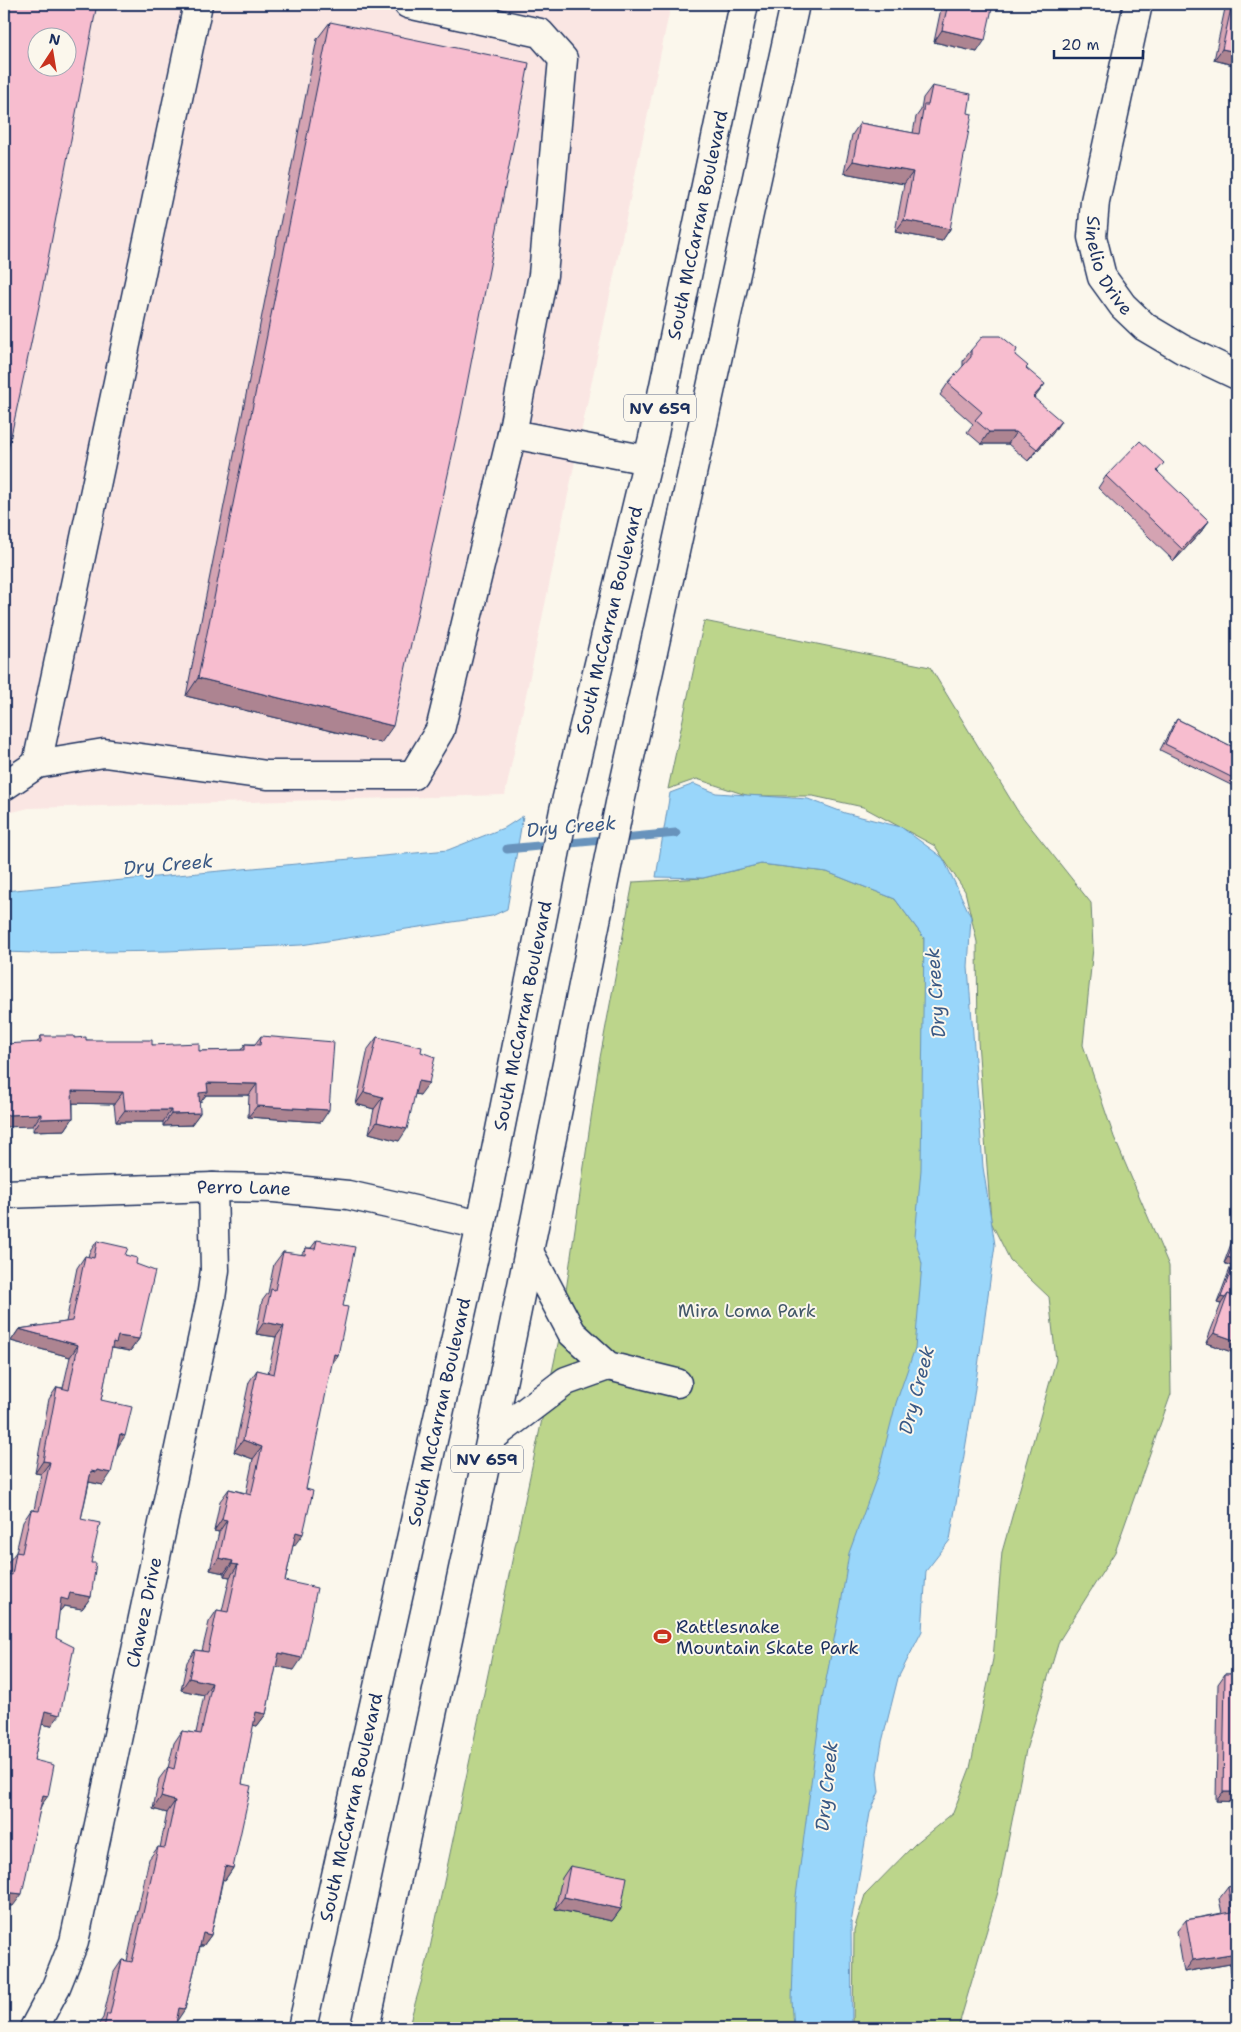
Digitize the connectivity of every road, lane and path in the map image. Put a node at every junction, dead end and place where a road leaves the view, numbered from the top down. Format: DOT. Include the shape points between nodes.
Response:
graph roads {
  1 [pos="198,4"];
  2 [pos="408,4"];
  3 [pos="744,4"];
  4 [pos="795,4"];
  5 [pos="1138,4"];
  6 [pos="1237,375"];
  7 [pos="512,434"];
  8 [pos="648,460"];
  9 [pos="37,764"];
  10 [pos="4,786"];
  11 [pos="213,1187"];
  12 [pos="4,1194"];
  13 [pos="481,1225"];
  14 [pos="529,1252"];
  15 [pos="608,1366"];
  16 [pos="677,1383"];
  17 [pos="491,1438"];
  18 [pos="34,2028"];
  19 [pos="302,2028"];
  20 [pos="365,2028"];
  1 -- 9 [label="main road"];
  2 -- 7 [label="main road" via="540,33 563,59 542,275"];
  3 -- 8 [label="main road, South McCarran Boulevard / NV 659"];
  4 -- 14 [label="main road, NV 659" via="621,798"];
  5 -- 6 [label="main road, Sinelio Drive" via="1096,201 1092,236 1102,277 1123,306 1145,327"];
  7 -- 8 [label="main road"];
  7 -- 9 [label="main road" via="440,730 413,775 267,775 104,753"];
  8 -- 13 [label="main road, South McCarran Boulevard / NV 659" via="564,810"];
  9 -- 10 [label="main road"];
  11 -- 12 [label="main road, Perro Lane"];
  11 -- 13 [label="main road, Perro Lane" via="274,1188 348,1195"];
  11 -- 18 [label="main road, Chavez Drive" via="215,1270 209,1308 74,1942 56,1987"];
  13 -- 19 [label="main road, South McCarran Boulevard / NV 659"];
  14 -- 15 [label="main road" via="572,1333"];
  14 -- 17 [label="main road, NV 659"];
  15 -- 16 [label="main road"];
  15 -- 17 [label="main road" via="566,1381"];
  17 -- 20 [label="main road, NV 659"];
}
